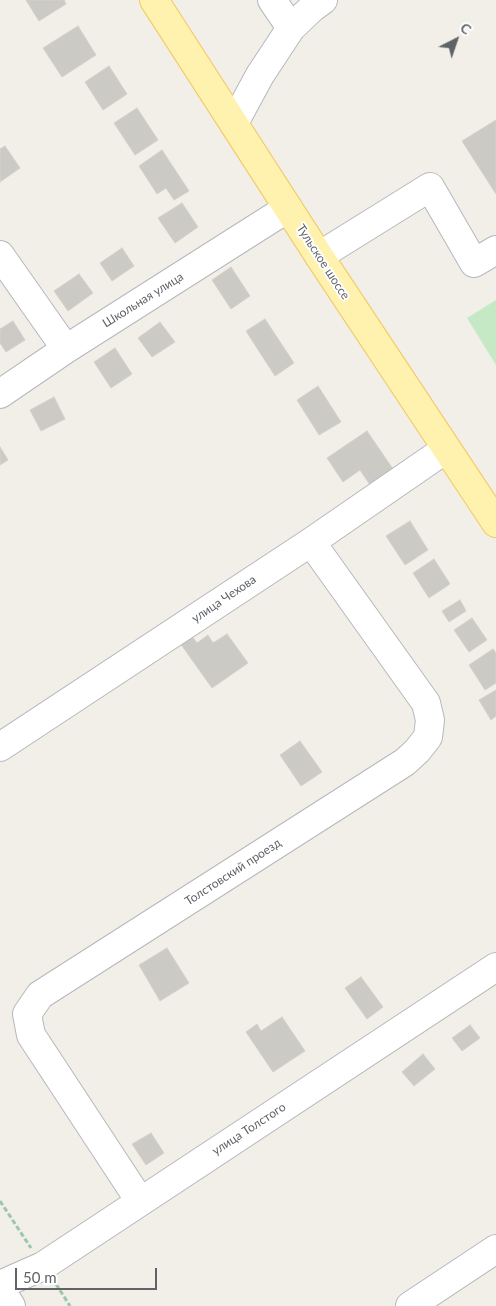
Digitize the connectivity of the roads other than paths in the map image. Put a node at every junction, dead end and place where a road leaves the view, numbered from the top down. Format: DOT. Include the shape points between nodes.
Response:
graph roads {
  1 [pos="154,0"];
  2 [pos="272,0"];
  3 [pos="323,0"];
  4 [pos="291,28"];
  5 [pos="234,123"];
  6 [pos="288,208"];
  7 [pos="496,250"];
  8 [pos="0,255"];
  9 [pos="319,256"];
  10 [pos="66,348"];
  11 [pos="0,394"];
  12 [pos="446,449"];
  13 [pos="496,523"];
  14 [pos="311,542"];
  15 [pos="0,748"];
  16 [pos="496,968"];
  17 [pos="140,1201"];
  18 [pos="496,1249"];
  19 [pos="0,1287"];
  20 [pos="11,1306"];
  21 [pos="410,1306"];
  1 -- 5 [label="main road, Тульское шоссе"];
  2 -- 4 [label="street"];
  3 -- 4 [label="street"];
  4 -- 5 [label="street"];
  5 -- 6 [label="main road, Тульское шоссе"];
  6 -- 9 [label="main road, Тульское шоссе"];
  6 -- 10 [label="street, Школьная улица"];
  7 -- 9 [label="street" via="474,263 430,187"];
  8 -- 10 [label="street"];
  9 -- 12 [label="main road, Тульское шоссе"];
  10 -- 11 [label="street, Школьная улица"];
  12 -- 13 [label="main road, Тульское шоссе"];
  12 -- 14 [label="street, улица Чехова"];
  14 -- 15 [label="street, улица Чехова"];
  14 -- 17 [label="street, Толстовский проезд" via="426,703 430,720 428,737 405,762 40,995 27,1014 31,1034"];
  16 -- 17 [label="street, улица Толстого"];
  17 -- 19 [label="street, улица Толстого" via="43,1266"];
  18 -- 21 [label="street"];
  19 -- 20 [label="street"];
}
